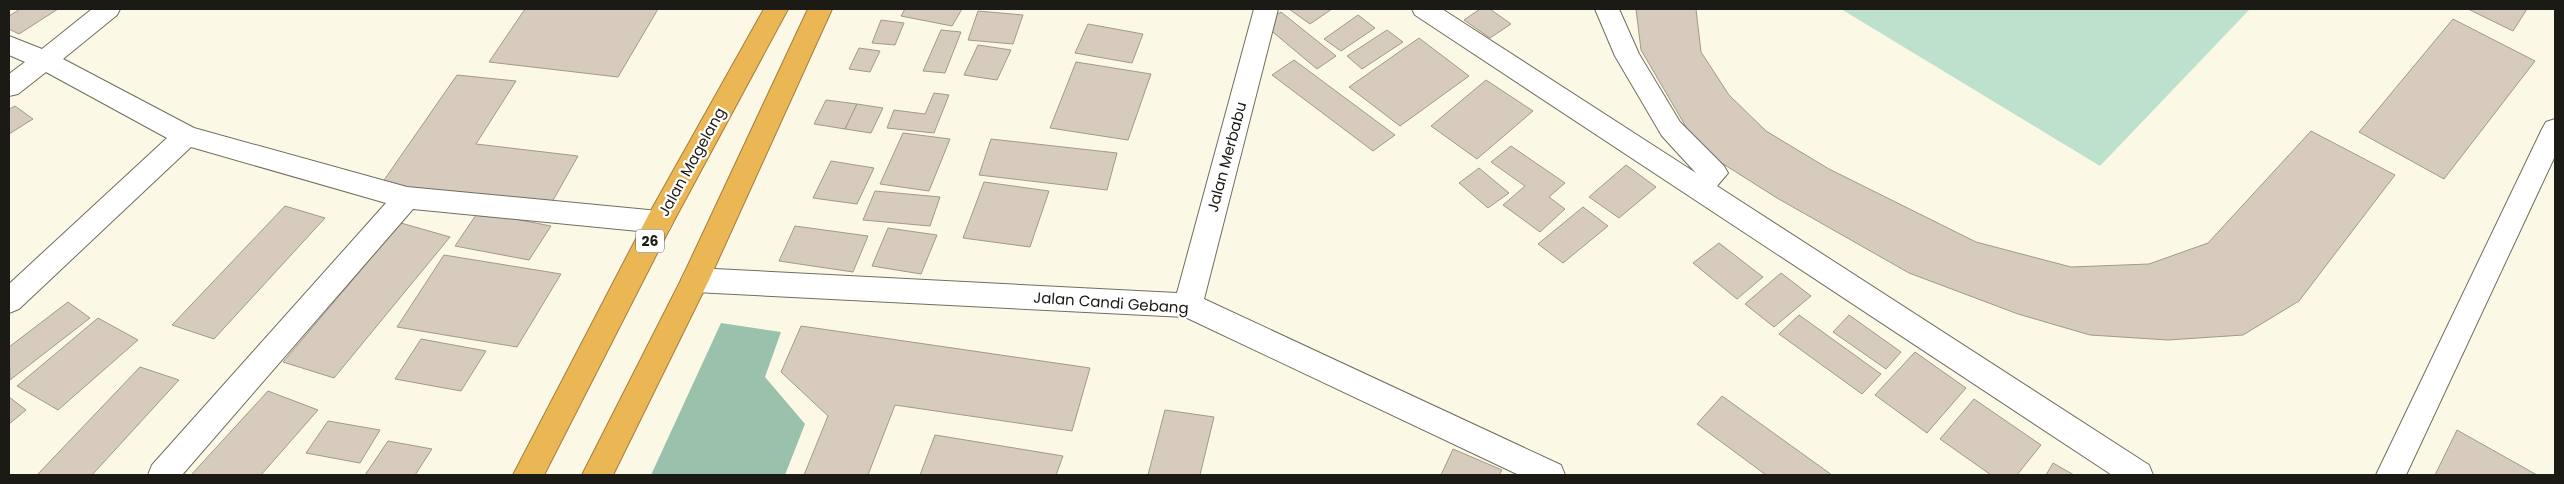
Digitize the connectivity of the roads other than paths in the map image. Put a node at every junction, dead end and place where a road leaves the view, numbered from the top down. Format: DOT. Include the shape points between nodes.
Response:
graph roads {
  1 [pos="108,9"];
  2 [pos="776,9"];
  3 [pos="820,9"];
  4 [pos="1266,9"];
  5 [pos="1424,9"];
  6 [pos="1607,9"];
  7 [pos="9,45"];
  8 [pos="45,60"];
  9 [pos="9,87"];
  10 [pos="2555,129"];
  11 [pos="186,136"];
  12 [pos="1698,188"];
  13 [pos="407,198"];
  14 [pos="659,222"];
  15 [pos="695,280"];
  16 [pos="9,302"];
  17 [pos="1188,305"];
  18 [pos="163,475"];
  19 [pos="528,475"];
  20 [pos="597,475"];
  21 [pos="1550,475"];
  22 [pos="2138,475"];
  23 [pos="2391,475"];
  1 -- 8 [label="street"];
  2 -- 14 [label="highway, Jalan Magelang / 26"];
  3 -- 15 [label="highway"];
  4 -- 17 [label="street, Jalan Merbabu"];
  5 -- 12 [label="street"];
  6 -- 12 [label="street" via="1627,56 1671,129 1715,173"];
  7 -- 8 [label="street"];
  8 -- 9 [label="street"];
  8 -- 11 [label="street"];
  10 -- 23 [label="street"];
  11 -- 13 [label="street"];
  11 -- 16 [label="street"];
  12 -- 22 [label="street"];
  13 -- 14 [label="street"];
  13 -- 18 [label="street"];
  14 -- 19 [label="highway, Jalan Magelang / 26"];
  15 -- 17 [label="street, Jalan Candi Gebang"];
  15 -- 20 [label="highway"];
  17 -- 21 [label="street, Jalan Candi Gebang"];
}
